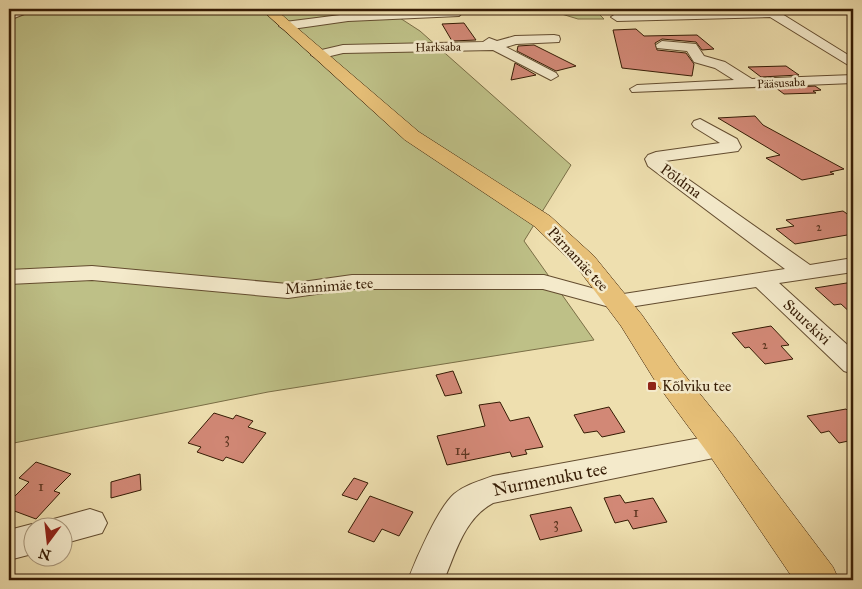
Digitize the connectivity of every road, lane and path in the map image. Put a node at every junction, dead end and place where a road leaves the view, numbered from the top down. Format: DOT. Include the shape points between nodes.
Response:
graph roads {
  1 [pos="30,9"];
  2 [pos="790,9"];
  3 [pos="853,9"];
  4 [pos="769,11"];
  5 [pos="455,14"];
  6 [pos="617,16"];
  7 [pos="9,17"];
  8 [pos="276,17"];
  9 [pos="481,36"];
  10 [pos="554,38"];
  11 [pos="662,45"];
  12 [pos="495,46"];
  13 [pos="318,55"];
  14 [pos="853,64"];
  15 [pos="550,76"];
  16 [pos="853,79"];
  17 [pos="749,84"];
  18 [pos="637,89"];
  19 [pos="700,124"];
  20 [pos="585,262"];
  21 [pos="853,265"];
  22 [pos="806,273"];
  23 [pos="9,276"];
  24 [pos="761,279"];
  25 [pos="556,285"];
  26 [pos="617,302"];
  27 [pos="853,365"];
  28 [pos="722,446"];
  29 [pos="22,541"];
  30 [pos="9,545"];
  31 [pos="426,580"];
  32 [pos="818,580"];
  1 -- 7 [label="street"];
  2 -- 3 [label="street"];
  4 -- 6 [label="street"];
  4 -- 14 [label="street"];
  5 -- 8 [label="street" via="321,20"];
  8 -- 13 [label="main road, Pärnamäe tee"];
  9 -- 12 [label="street"];
  10 -- 12 [label="street" via="515,40"];
  11 -- 17 [label="street, Pääsusaba" via="691,47 699,59 720,65"];
  12 -- 13 [label="street, Harksaba" via="344,49"];
  12 -- 15 [label="street, Harksaba"];
  13 -- 20 [label="main road, Pärnamäe tee" via="412,136 542,221"];
  16 -- 17 [label="street, Pääsusaba"];
  17 -- 18 [label="street"];
  19 -- 22 [label="street, Põldma" via="732,143 732,147 662,156 654,159 657,166"];
  20 -- 25 [label="street"];
  20 -- 26 [label="main road, Pärnamäe tee"];
  21 -- 22 [label="street"];
  22 -- 24 [label="street"];
  23 -- 25 [label="street, Männimäe tee" via="92,274 288,291 352,282 544,282"];
  24 -- 26 [label="street"];
  24 -- 27 [label="street, Suurekivi"];
  25 -- 26 [label="street, Männimäe tee"];
  26 -- 28 [label="main road, Pärnamäe tee"];
  28 -- 31 [label="street, Nurmenuku tee" via="502,487 480,494 458,512"];
  28 -- 32 [label="main road, Pärnamäe tee"];
  29 -- 30 [label="street"];
}
